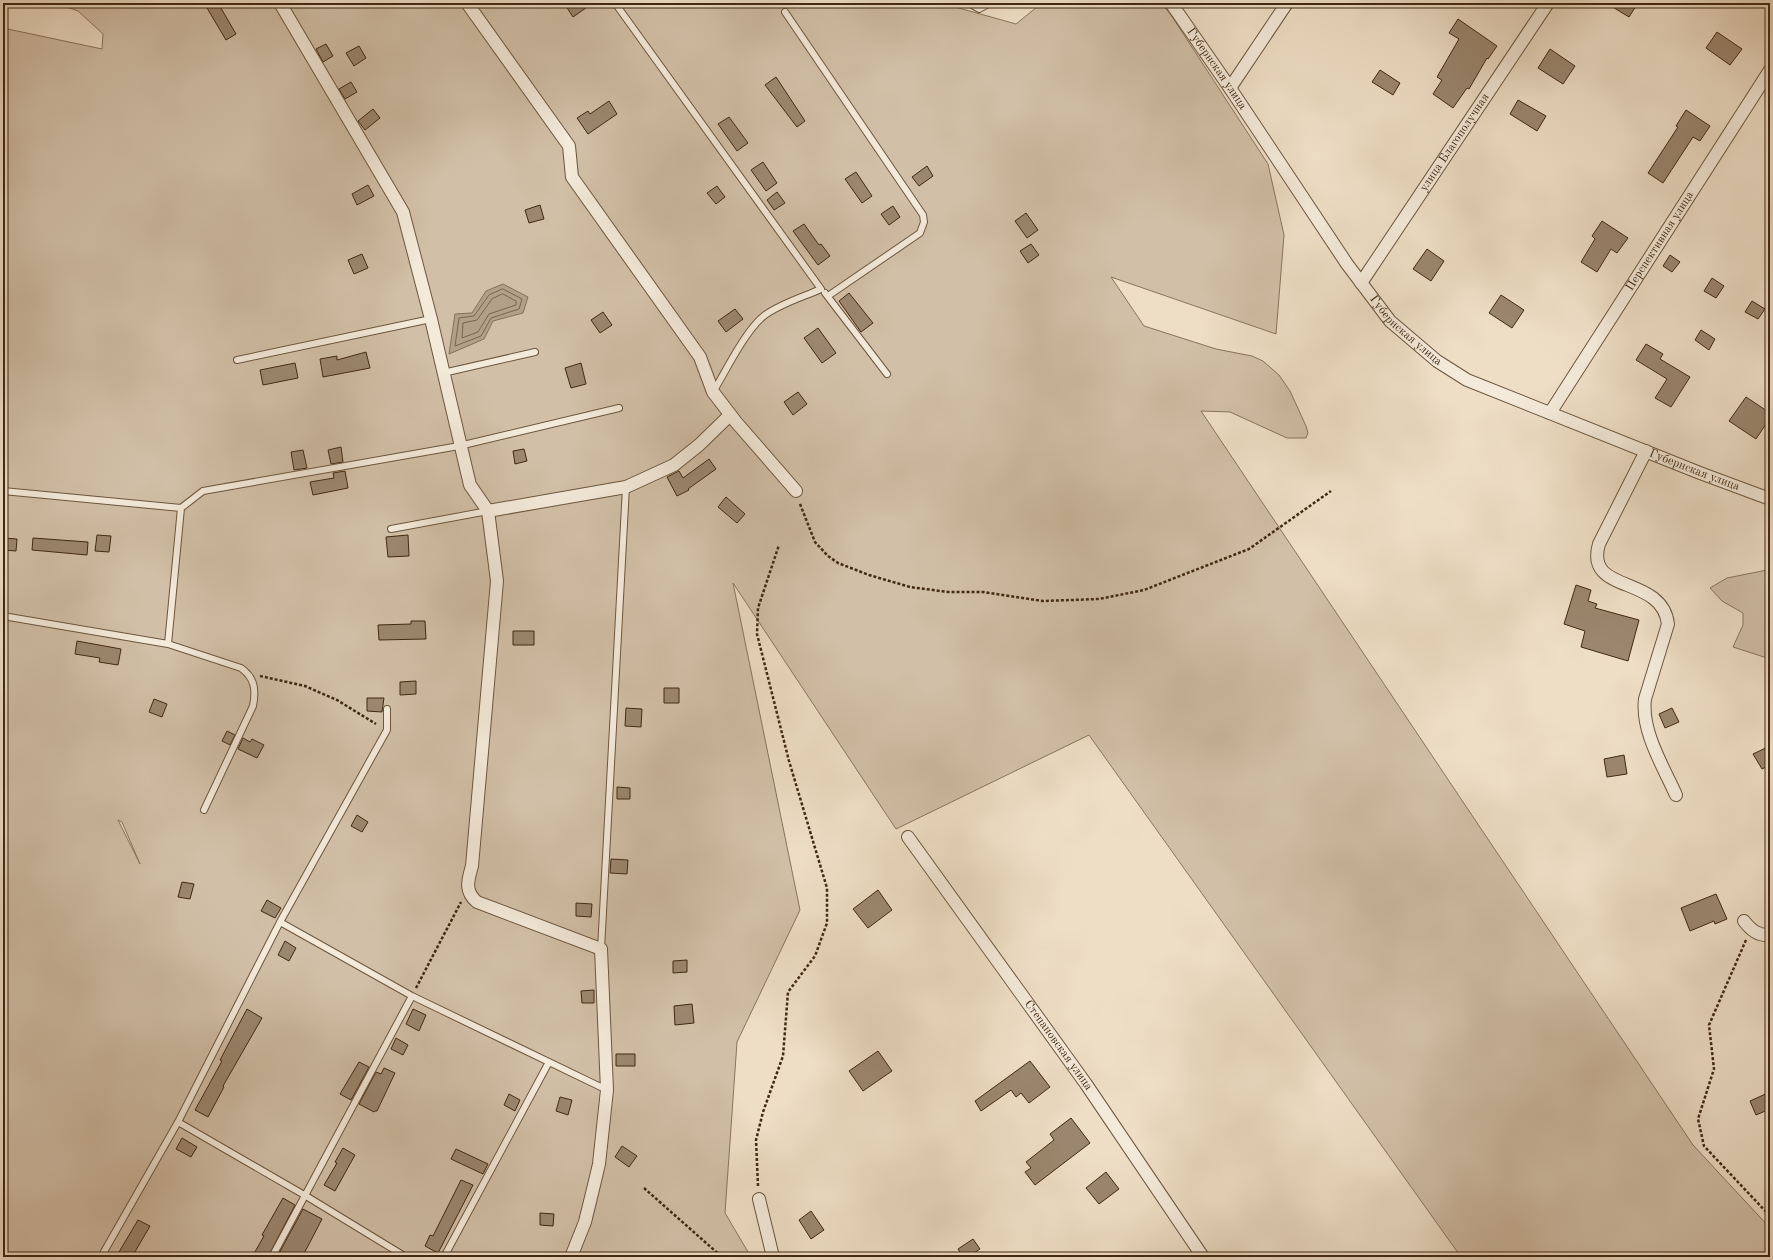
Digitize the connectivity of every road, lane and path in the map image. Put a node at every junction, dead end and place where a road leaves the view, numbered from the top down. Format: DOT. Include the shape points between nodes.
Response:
graph roads {
  1 [pos="280,3"];
  2 [pos="467,3"];
  3 [pos="615,3"];
  4 [pos="969,3"];
  5 [pos="990,3"];
  6 [pos="1170,3"];
  7 [pos="1288,3"];
  8 [pos="1548,3"];
  9 [pos="785,12"];
  10 [pos="1770,70"];
  11 [pos="1230,88"];
  12 [pos="1361,282"];
  13 [pos="821,289"];
  14 [pos="828,296"];
  15 [pos="431,319"];
  16 [pos="535,352"];
  17 [pos="236,360"];
  18 [pos="444,373"];
  19 [pos="886,374"];
  20 [pos="713,392"];
  21 [pos="619,408"];
  22 [pos="1550,413"];
  23 [pos="730,415"];
  24 [pos="460,446"];
  25 [pos="1646,451"];
  26 [pos="626,487"];
  27 [pos="3,491"];
  28 [pos="796,491"];
  29 [pos="1331,491"];
  30 [pos="1770,499"];
  31 [pos="181,508"];
  32 [pos="488,511"];
  33 [pos="391,529"];
  34 [pos="779,545"];
  35 [pos="3,616"];
  36 [pos="168,644"];
  37 [pos="248,673"];
  38 [pos="387,709"];
  39 [pos="387,730"];
  40 [pos="1676,796"];
  41 [pos="204,810"];
  42 [pos="908,837"];
  43 [pos="468,890"];
  44 [pos="280,922"];
  45 [pos="1747,926"];
  46 [pos="1770,935"];
  47 [pos="601,949"];
  48 [pos="412,996"];
  49 [pos="549,1062"];
  50 [pos="607,1090"];
  51 [pos="178,1122"];
  52 [pos="644,1188"];
  53 [pos="306,1196"];
  54 [pos="759,1199"];
  55 [pos="1770,1216"];
  56 [pos="101,1257"];
  57 [pos="272,1257"];
  58 [pos="406,1257"];
  59 [pos="444,1257"];
  60 [pos="571,1257"];
  61 [pos="722,1257"];
  62 [pos="773,1257"];
  63 [pos="1203,1257"];
  1 -- 15 [label="street" via="403,212"];
  2 -- 20 [label="street" via="569,146 572,177 700,357"];
  3 -- 13 [label="lane"];
  4 -- 5 [label="lane" via="979,9"];
  6 -- 11 [label="street, Губернская улица"];
  7 -- 11 [label="street"];
  8 -- 12 [label="street, улица Благополучная"];
  9 -- 14 [label="lane" via="923,215 924,222 920,233"];
  10 -- 22 [label="street, Перспективная улица"];
  11 -- 12 [label="street, Губернская улица"];
  12 -- 22 [label="street, Губернская улица" via="1390,321 1437,361 1467,380"];
  13 -- 14 [label="lane"];
  13 -- 20 [label="lane" via="764,316 748,334"];
  14 -- 19 [label="lane"];
  15 -- 17 [label="lane"];
  15 -- 18 [label="street"];
  16 -- 18 [label="lane"];
  18 -- 24 [label="street"];
  20 -- 23 [label="street"];
  21 -- 24 [label="lane"];
  22 -- 25 [label="street, Губернская улица"];
  23 -- 26 [label="street" via="674,465"];
  23 -- 28 [label="street"];
  24 -- 31 [label="lane" via="203,491"];
  24 -- 32 [label="street" via="470,485"];
  25 -- 30 [label="street, Губернская улица"];
  25 -- 40 [label="street" via="1596,553 1597,561 1605,574 1650,596 1667,614 1668,624 1644,710 1646,727"];
  26 -- 32 [label="street"];
  26 -- 47 [label="lane"];
  27 -- 31 [label="lane"];
  28 -- 29 [label="path" via="815,542 838,563 910,587 948,592 983,592 1043,601 1099,600 1144,590 1249,549"];
  31 -- 36 [label="lane"];
  32 -- 33 [label="lane"];
  32 -- 43 [label="street" via="497,581"];
  34 -- 54 [label="path" via="758,608 757,634 789,761 827,888 827,924 814,956 788,992 783,1056 762,1112 756,1140"];
  35 -- 36 [label="lane"];
  36 -- 37 [label="lane" via="241,668"];
  37 -- 39 [label="path" via="305,686 337,700"];
  37 -- 41 [label="lane" via="253,680 255,692 253,706"];
  38 -- 39 [label="lane"];
  39 -- 44 [label="lane"];
  42 -- 63 [label="street, Степановская улица" via="1086,1084"];
  43 -- 47 [label="street" via="477,902"];
  43 -- 48 [label="path"];
  44 -- 48 [label="lane"];
  44 -- 51 [label="lane"];
  45 -- 46 [label="street" via="1757,933"];
  45 -- 55 [label="path" via="1709,1025 1714,1069 1698,1119 1704,1146"];
  47 -- 50 [label="street"];
  48 -- 49 [label="lane"];
  48 -- 53 [label="lane"];
  49 -- 50 [label="lane"];
  49 -- 59 [label="lane"];
  50 -- 60 [label="street" via="599,1164 585,1222"];
  51 -- 53 [label="lane"];
  51 -- 56 [label="lane"];
  52 -- 61 [label="path"];
  53 -- 57 [label="lane"];
  53 -- 58 [label="lane"];
  54 -- 62 [label="street"];
}
